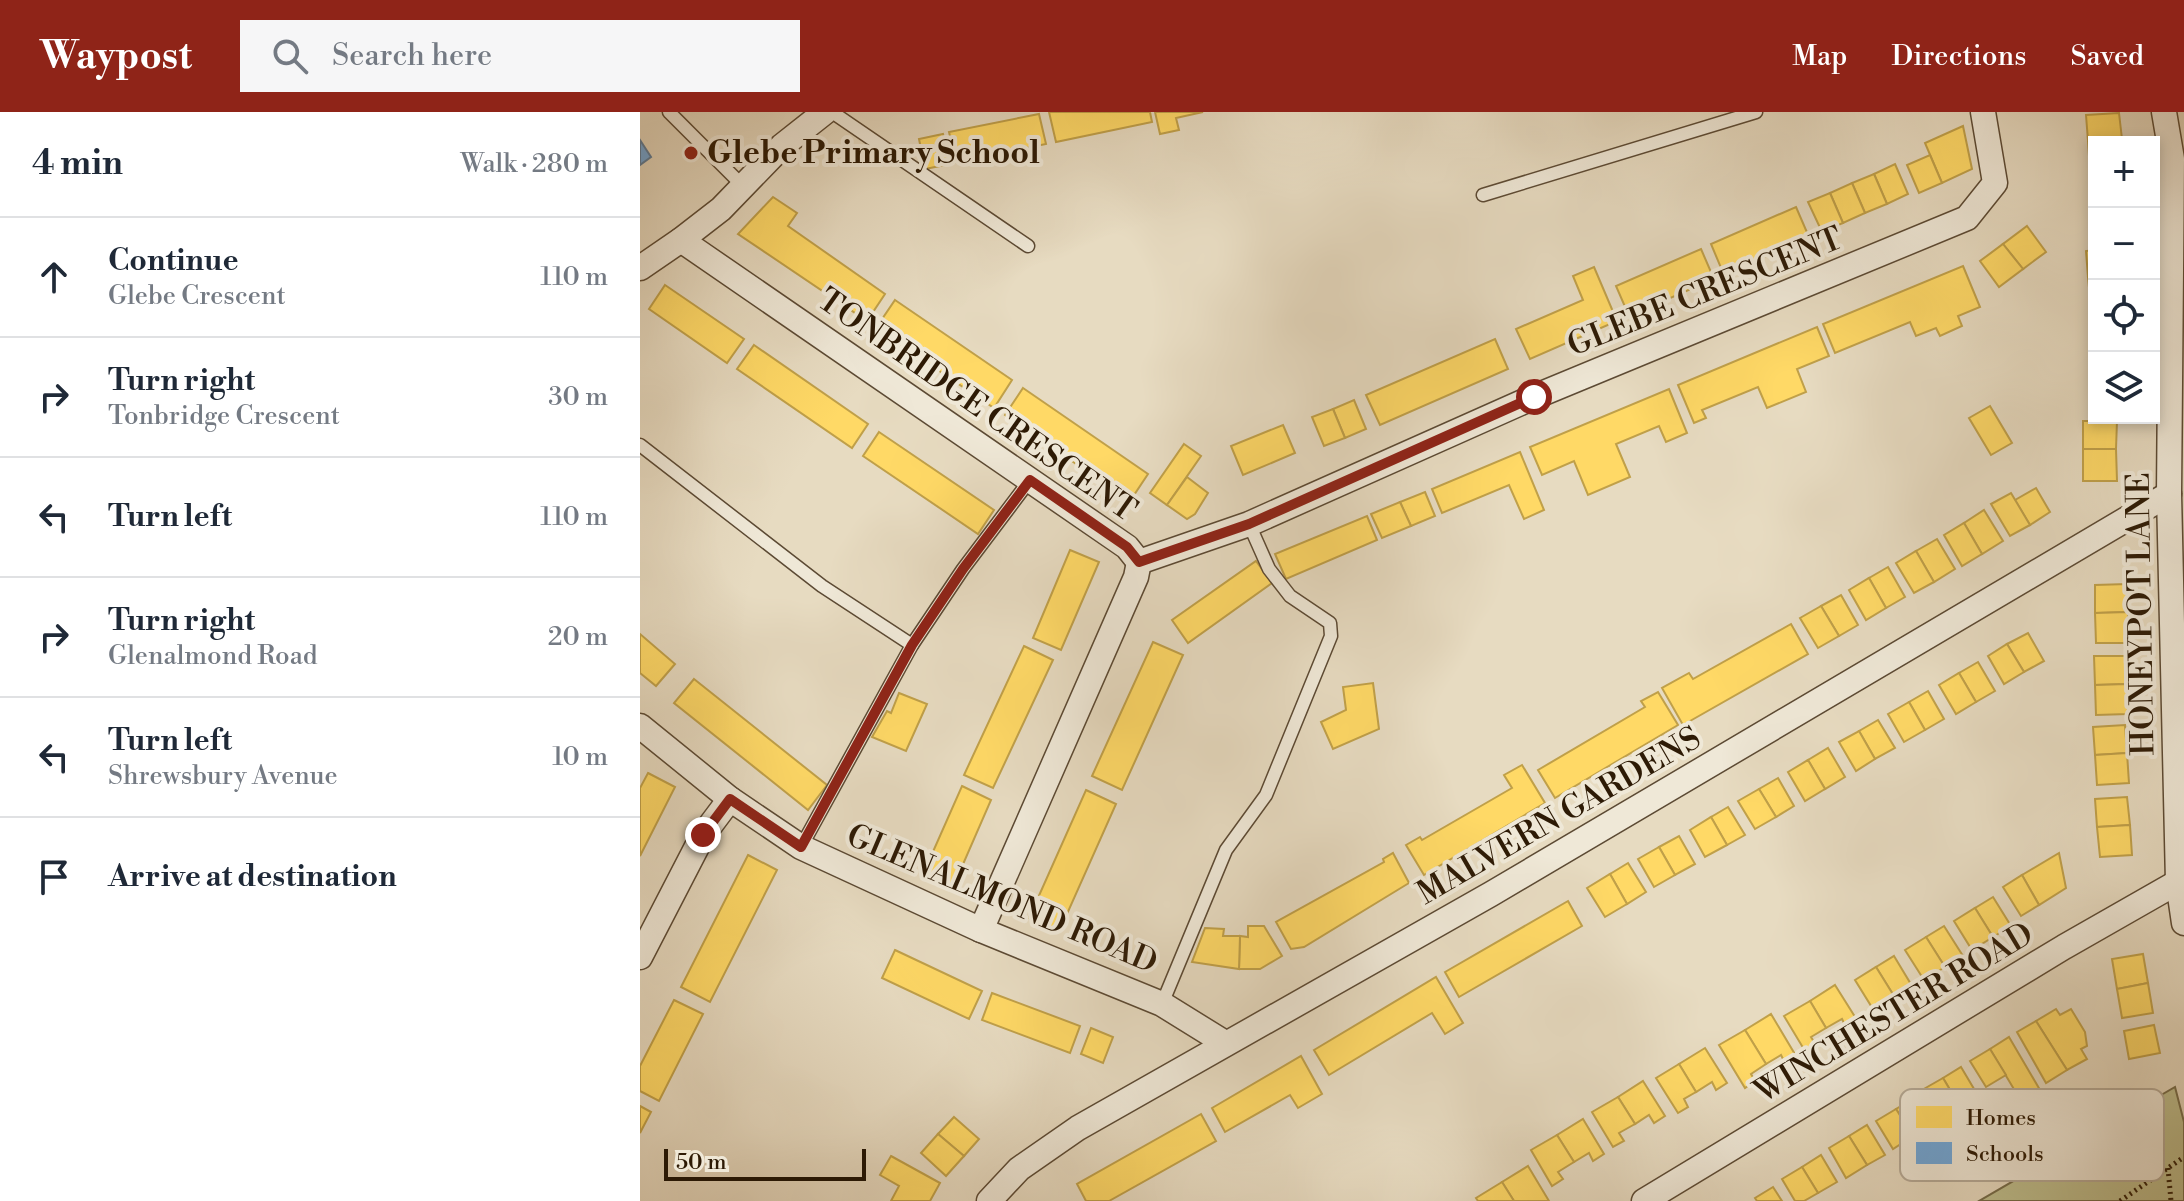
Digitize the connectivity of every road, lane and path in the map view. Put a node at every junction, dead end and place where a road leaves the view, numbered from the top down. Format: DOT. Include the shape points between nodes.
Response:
graph roads {
  1 [pos="669,112"];
  2 [pos="825,112"];
  3 [pos="832,112"];
  4 [pos="1756,112"];
  5 [pos="1983,112"];
  6 [pos="2164,112"];
  7 [pos="2178,158"];
  8 [pos="743,186"];
  9 [pos="1483,195"];
  10 [pos="681,240"];
  11 [pos="1028,246"];
  12 [pos="640,268"];
  13 [pos="640,445"];
  14 [pos="1030,480"];
  15 [pos="2169,494"];
  16 [pos="1249,524"];
  17 [pos="1139,562"];
  18 [pos="912,645"];
  19 [pos="640,726"];
  20 [pos="730,799"];
  21 [pos="801,847"];
  22 [pos="2178,882"];
  23 [pos="2184,923"];
  24 [pos="981,930"];
  25 [pos="640,957"];
  26 [pos="1162,1004"];
  27 [pos="1225,1043"];
  28 [pos="2184,1157"];
  29 [pos="2168,1168"];
  30 [pos="2164,1171"];
  31 [pos="2149,1181"];
  32 [pos="989,1201"];
  33 [pos="1644,1201"];
  34 [pos="2120,1201"];
  35 [pos="2171,1201"];
  1 -- 8 [label="lane"];
  2 -- 8 [label="street"];
  3 -- 11 [label="lane"];
  4 -- 9 [label="lane"];
  5 -- 16 [label="street, GLEBE CRESCENT" via="1995,183 1967,218 1534,397"];
  6 -- 7 [label="street, HONEYPOT LANE"];
  7 -- 15 [label="street, HONEYPOT LANE"];
  8 -- 10 [label="street"];
  10 -- 12 [label="street"];
  10 -- 14 [label="street, TONBRIDGE CRESCENT"];
  13 -- 18 [label="lane" via="822,586"];
  14 -- 17 [label="street, TONBRIDGE CRESCENT" via="1127,547"];
  14 -- 18 [label="lane"];
  15 -- 22 [label="street, HONEYPOT LANE"];
  15 -- 27 [label="street, MALVERN GARDENS" via="1491,894"];
  16 -- 17 [label="street, GLEBE CRESCENT"];
  16 -- 26 [label="lane" via="1269,569 1290,596 1330,623 1331,636 1266,795 1226,850"];
  17 -- 24 [label="street, TONBRIDGE CRESCENT"];
  18 -- 21 [label="lane"];
  19 -- 20 [label="street, GLENALMOND ROAD"];
  20 -- 21 [label="street, GLENALMOND ROAD"];
  20 -- 25 [label="street" via="703,835"];
  21 -- 24 [label="street, GLENALMOND ROAD"];
  22 -- 23 [label="street, HONEYPOT LANE"];
  22 -- 33 [label="street, WINCHESTER ROAD"];
  24 -- 26 [label="street, GLENALMOND ROAD"];
  26 -- 27 [label="street, GLENALMOND ROAD"];
  27 -- 32 [label="street, MALVERN GARDENS" via="1078,1128 1019,1169"];
  28 -- 29 [label="path"];
  29 -- 30 [label="path"];
  29 -- 35 [label="path"];
  31 -- 34 [label="path"];
}
